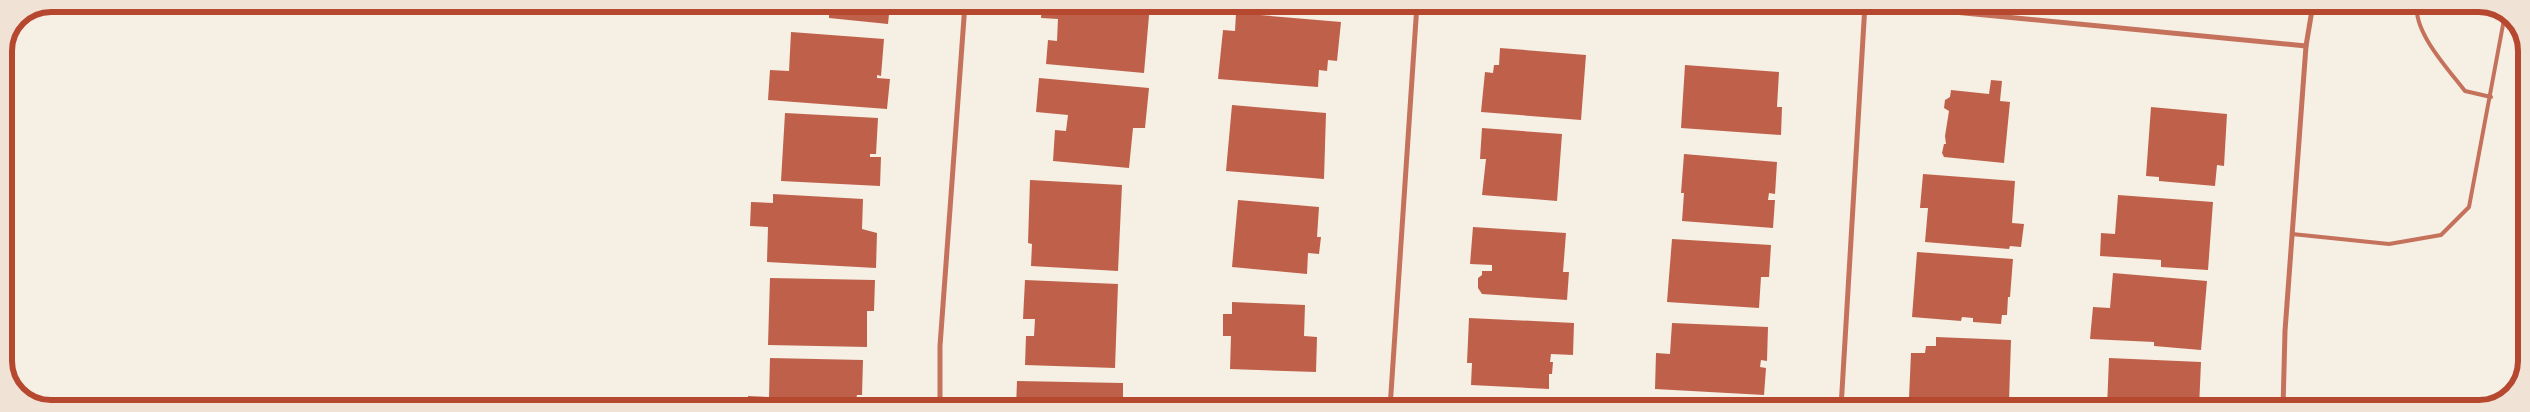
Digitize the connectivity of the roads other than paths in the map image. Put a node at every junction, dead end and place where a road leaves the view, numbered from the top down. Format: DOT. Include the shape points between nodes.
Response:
graph roads {
  1 [pos="964,13"];
  2 [pos="1416,13"];
  3 [pos="1864,13"];
  4 [pos="1964,13"];
  5 [pos="2312,13"];
  6 [pos="2417,13"];
  7 [pos="2504,22"];
  8 [pos="2306,46"];
  9 [pos="2491,97"];
  10 [pos="2292,234"];
  11 [pos="940,399"];
  12 [pos="1391,400"];
  13 [pos="1841,400"];
  14 [pos="2283,400"];
  1 -- 11 [label="street" via="940,346"];
  2 -- 12 [label="street"];
  3 -- 13 [label="street"];
  4 -- 8 [label="street"];
  5 -- 8 [label="street"];
  6 -- 9 [label="lane" via="2422,32 2465,91"];
  7 -- 9 [label="lane"];
  8 -- 10 [label="street"];
  9 -- 10 [label="lane" via="2469,207 2441,235 2389,244"];
  10 -- 14 [label="street"];
}
